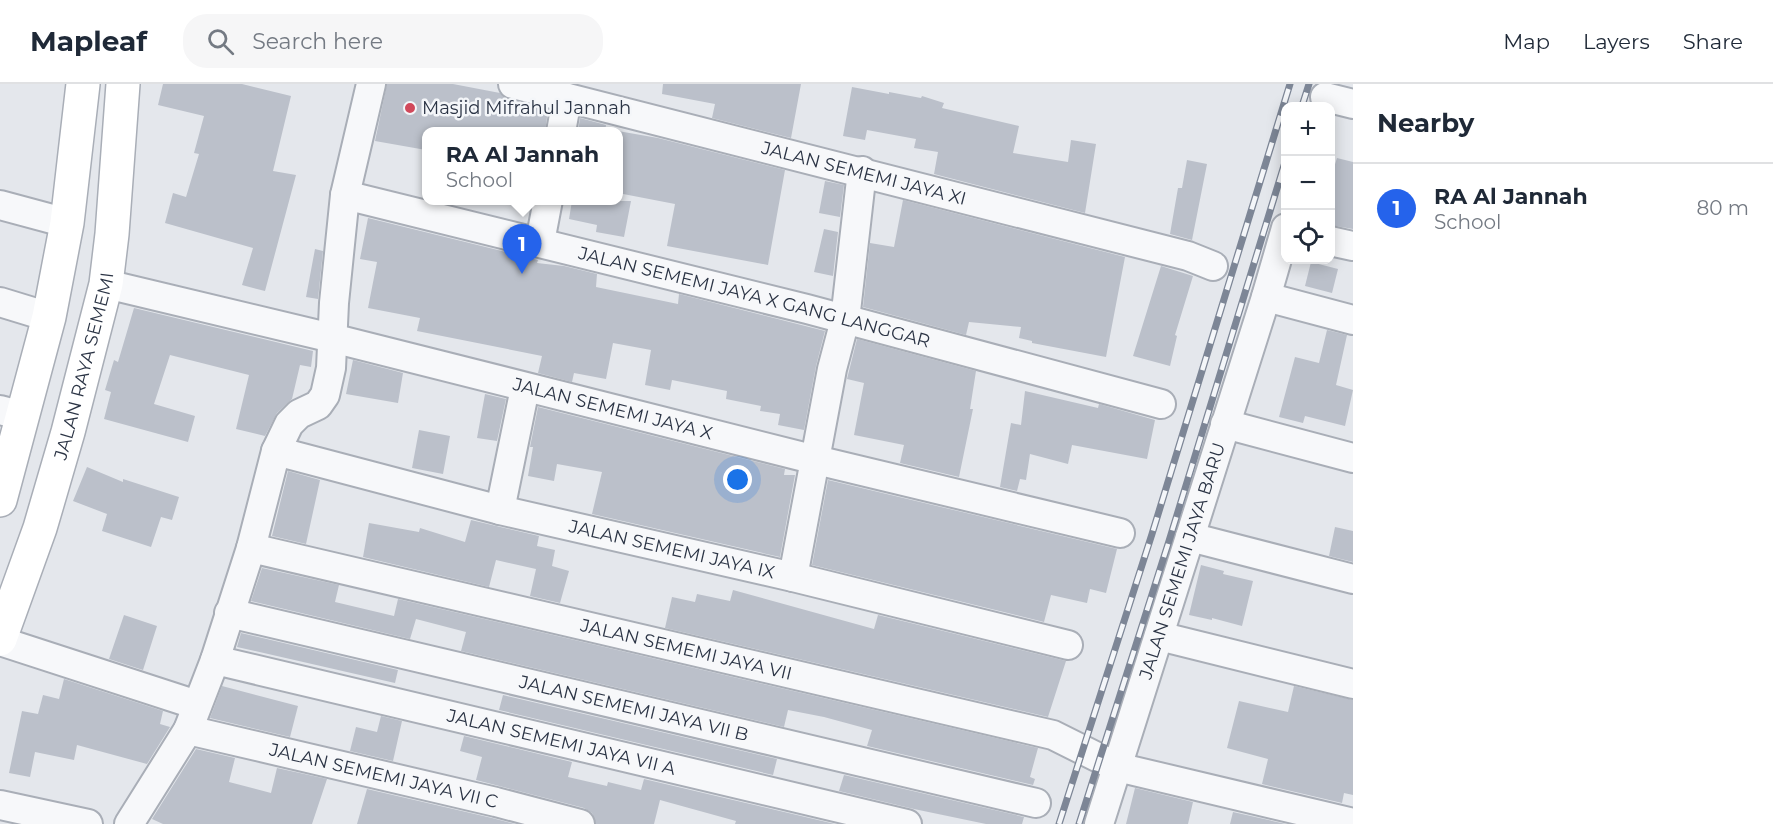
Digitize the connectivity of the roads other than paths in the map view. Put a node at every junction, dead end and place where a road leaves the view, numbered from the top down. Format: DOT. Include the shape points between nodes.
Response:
graph roads {
  1 [pos="83,84"];
  2 [pos="123,84"];
  3 [pos="370,84"];
  4 [pos="513,84"];
  5 [pos="1326,96"];
  6 [pos="567,98"];
  7 [pos="1353,104"];
  8 [pos="562,127"];
  9 [pos="862,171"];
  10 [pos="345,195"];
  11 [pos="0,205"];
  12 [pos="547,205"];
  13 [pos="67,223"];
  14 [pos="540,242"];
  15 [pos="1335,242"];
  16 [pos="1281,243"];
  17 [pos="1353,246"];
  18 [pos="1213,266"];
  19 [pos="106,284"];
  20 [pos="1266,297"];
  21 [pos="0,302"];
  22 [pos="49,317"];
  23 [pos="845,320"];
  24 [pos="1353,320"];
  25 [pos="332,338"];
  26 [pos="525,388"];
  27 [pos="1161,404"];
  28 [pos="11,413"];
  29 [pos="1226,424"];
  30 [pos="276,451"];
  31 [pos="1353,458"];
  32 [pos="816,460"];
  33 [pos="0,500"];
  34 [pos="500,510"];
  35 [pos="1120,533"];
  36 [pos="1190,537"];
  37 [pos="251,548"];
  38 [pos="793,577"];
  39 [pos="1353,579"];
  40 [pos="229,613"];
  41 [pos="1159,636"];
  42 [pos="0,640"];
  43 [pos="1068,645"];
  44 [pos="215,660"];
  45 [pos="1353,684"];
  46 [pos="193,717"];
  47 [pos="1117,767"];
  48 [pos="1036,803"];
  49 [pos="0,805"];
  50 [pos="1353,823"];
  51 [pos="88,824"];
  52 [pos="129,824"];
  53 [pos="580,824"];
  54 [pos="907,824"];
  55 [pos="1099,824"];
  1 -- 13 [label="main road"];
  2 -- 19 [label="main road, JALAN RAYA SEMEMI"];
  3 -- 10 [label="street"];
  4 -- 6 [label="street, JALAN SEMEMI JAYA XI"];
  5 -- 7 [label="street"];
  6 -- 8 [label="street"];
  6 -- 9 [label="street, JALAN SEMEMI JAYA XI"];
  9 -- 18 [label="street, JALAN SEMEMI JAYA XI" via="1188,256"];
  9 -- 23 [label="street"];
  10 -- 14 [label="street, JALAN SEMEMI JAYA X GANG LANGGAR"];
  10 -- 25 [label="street"];
  11 -- 13 [label="street"];
  12 -- 14 [label="street"];
  13 -- 22 [label="main road"];
  14 -- 23 [label="street, JALAN SEMEMI JAYA X GANG LANGGAR"];
  15 -- 17 [label="street"];
  16 -- 20 [label="street, JALAN SEMEMI JAYA BARU"];
  19 -- 25 [label="street, JALAN SEMEMI JAYA X"];
  19 -- 42 [label="main road, JALAN RAYA SEMEMI" via="40,528"];
  20 -- 24 [label="street"];
  20 -- 29 [label="street, JALAN SEMEMI JAYA BARU"];
  21 -- 22 [label="street"];
  22 -- 28 [label="main road"];
  23 -- 27 [label="street, JALAN SEMEMI JAYA X GANG LANGGAR"];
  23 -- 32 [label="street"];
  25 -- 26 [label="street, JALAN SEMEMI JAYA X"];
  25 -- 30 [label="street" via="325,395 318,405 289,424"];
  26 -- 32 [label="street, JALAN SEMEMI JAYA X"];
  26 -- 34 [label="street"];
  28 -- 33 [label="main road"];
  29 -- 31 [label="street"];
  29 -- 36 [label="street, JALAN SEMEMI JAYA BARU"];
  30 -- 34 [label="street, JALAN SEMEMI JAYA IX"];
  30 -- 37 [label="street"];
  32 -- 35 [label="street, JALAN SEMEMI JAYA X"];
  32 -- 38 [label="street"];
  34 -- 38 [label="street, JALAN SEMEMI JAYA IX"];
  36 -- 39 [label="street"];
  36 -- 41 [label="street, JALAN SEMEMI JAYA BARU"];
  37 -- 40 [label="street"];
  37 -- 47 [label="street, JALAN SEMEMI JAYA VII" via="1053,735"];
  38 -- 43 [label="street, JALAN SEMEMI JAYA IX"];
  40 -- 44 [label="street"];
  40 -- 48 [label="street, JALAN SEMEMI JAYA VII B"];
  41 -- 45 [label="street"];
  41 -- 47 [label="street, JALAN SEMEMI JAYA BARU"];
  42 -- 46 [label="street"];
  44 -- 46 [label="street"];
  44 -- 54 [label="street, JALAN SEMEMI JAYA VII A"];
  46 -- 52 [label="street"];
  46 -- 53 [label="street, JALAN SEMEMI JAYA VII C"];
  47 -- 50 [label="street, JALAN SEMEMI JAYA VII"];
  47 -- 55 [label="street, JALAN SEMEMI JAYA BARU"];
  49 -- 51 [label="street"];
}
